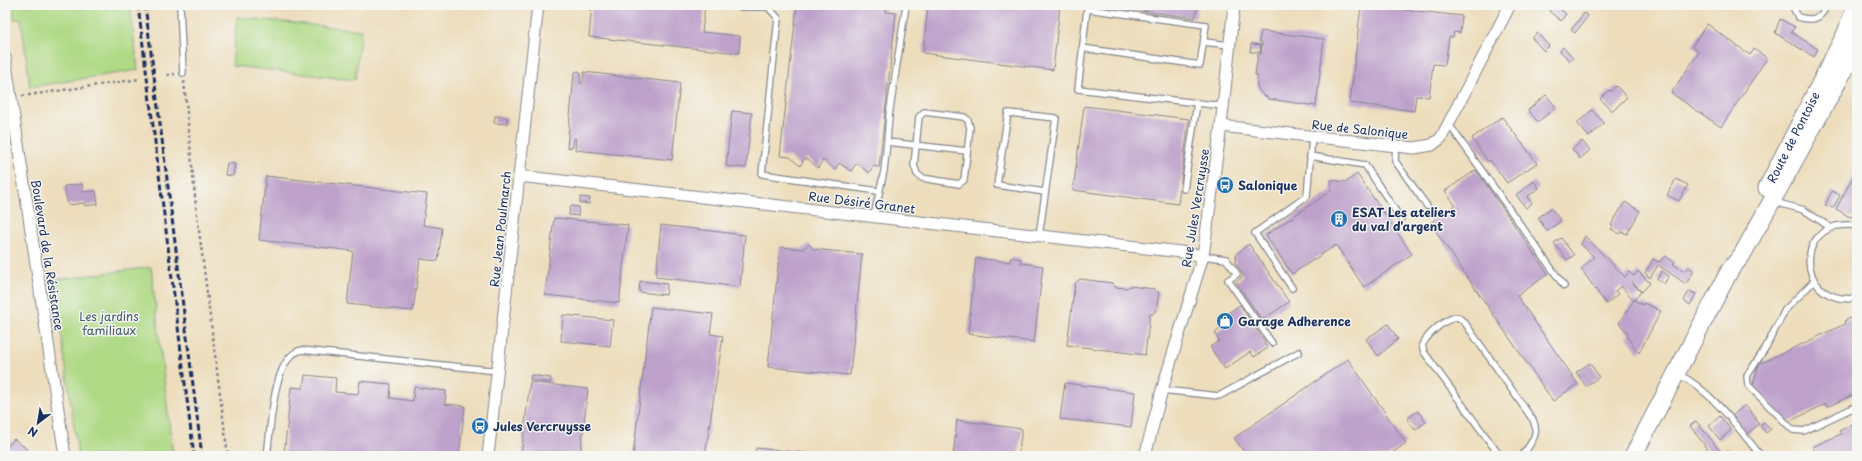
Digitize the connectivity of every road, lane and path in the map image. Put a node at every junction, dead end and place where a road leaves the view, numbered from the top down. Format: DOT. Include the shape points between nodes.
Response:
graph roads {
  1 [pos="180,5"];
  2 [pos="538,5"];
  3 [pos="906,5"];
  4 [pos="1234,5"];
  5 [pos="1510,5"];
  6 [pos="1792,5"];
  7 [pos="1826,5"];
  8 [pos="1856,5"];
  9 [pos="741,6"];
  10 [pos="1204,42"];
  11 [pos="1230,45"];
  12 [pos="1857,47"];
  13 [pos="1082,48"];
  14 [pos="5,58"];
  15 [pos="183,73"];
  16 [pos="140,79"];
  17 [pos="31,95"];
  18 [pos="1197,103"];
  19 [pos="1224,106"];
  20 [pos="1448,123"];
  21 [pos="1221,126"];
  22 [pos="1312,136"];
  23 [pos="888,142"];
  24 [pos="916,144"];
  25 [pos="1396,146"];
  26 [pos="967,151"];
  27 [pos="1310,156"];
  28 [pos="519,176"];
  29 [pos="1184,189"];
  30 [pos="878,191"];
  31 [pos="1045,192"];
  32 [pos="1772,202"];
  33 [pos="1427,206"];
  34 [pos="874,216"];
  35 [pos="1401,219"];
  36 [pos="1857,226"];
  37 [pos="1831,228"];
  38 [pos="1039,236"];
  39 [pos="1203,256"];
  40 [pos="1730,270"];
  41 [pos="1814,281"];
  42 [pos="1564,286"];
  43 [pos="1292,288"];
  44 [pos="1857,298"];
  45 [pos="1272,343"];
  46 [pos="1299,352"];
  47 [pos="498,372"];
  48 [pos="1676,373"];
  49 [pos="1162,390"];
  50 [pos="1857,406"];
  51 [pos="65,456"];
  52 [pos="228,456"];
  53 [pos="267,456"];
  54 [pos="488,456"];
  55 [pos="1145,456"];
  56 [pos="1500,456"];
  57 [pos="1522,456"];
  58 [pos="1633,456"];
  59 [pos="1760,456"];
  1 -- 15 [label="lane"];
  2 -- 28 [label="street, Rue Jean Poulmarch"];
  3 -- 23 [label="lane" via="889,116"];
  4 -- 11 [label="street, Rue Jules Vercruysse"];
  5 -- 20 [label="street, Rue de Salonique"];
  6 -- 7 [label="lane" via="1798,17 1809,20 1820,17"];
  8 -- 40 [label="main road, Route de Pontoise" via="1846,33 1735,252"];
  9 -- 30 [label="lane" via="768,7 778,18 762,174"];
  10 -- 11 [label="lane"];
  10 -- 13 [label="lane" via="1200,65"];
  10 -- 13 [label="lane" via="1206,26 1087,9"];
  11 -- 19 [label="street, Rue Jules Vercruysse"];
  12 -- 32 [label="main road, Route de Pontoise"];
  13 -- 18 [label="lane" via="1078,89"];
  14 -- 51 [label="street, Boulevard de la Résistance"];
  15 -- 52 [label="path" via="196,207"];
  16 -- 17 [label="path"];
  18 -- 19 [label="lane"];
  18 -- 29 [label="lane"];
  19 -- 21 [label="street, Rue Jules Vercruysse"];
  20 -- 25 [label="street, Rue de Salonique" via="1441,138 1432,145 1414,148"];
  20 -- 42 [label="lane"];
  21 -- 22 [label="street, Rue de Salonique"];
  21 -- 39 [label="street, Rue Jules Vercruysse"];
  22 -- 25 [label="street, Rue de Salonique"];
  22 -- 27 [label="lane"];
  23 -- 24 [label="lane"];
  23 -- 30 [label="lane"];
  24 -- 26 [label="lane"];
  24 -- 26 [label="lane" via="914,165 917,174 922,178 960,184 964,180"];
  24 -- 26 [label="lane" via="919,117 924,112 964,117 968,120 970,128"];
  25 -- 33 [label="lane" via="1395,161"];
  27 -- 35 [label="lane" via="1365,165"];
  27 -- 43 [label="lane" via="1307,196 1255,233"];
  28 -- 34 [label="street, Rue Désiré Granet"];
  28 -- 47 [label="street, Rue Jean Poulmarch"];
  30 -- 34 [label="lane"];
  31 -- 31 [label="lane" via="997,185 1008,113 1056,118"];
  31 -- 38 [label="lane"];
  32 -- 37 [label="lane" via="1804,210"];
  32 -- 40 [label="main road, Route de Pontoise" via="1742,255"];
  34 -- 38 [label="street, Rue Désiré Granet"];
  36 -- 37 [label="lane" via="1843,225"];
  37 -- 41 [label="lane" via="1821,234 1813,245 1809,257"];
  38 -- 39 [label="street, Rue Désiré Granet"];
  39 -- 45 [label="lane" via="1226,259 1237,274 1228,280"];
  39 -- 49 [label="street, Rue Jules Vercruysse"];
  40 -- 48 [label="main road, Route de Pontoise"];
  41 -- 44 [label="lane" via="1822,291 1833,297 1845,300"];
  41 -- 50 [label="lane" via="1785,310 1747,376 1748,385 1792,430 1804,431"];
  46 -- 49 [label="lane" via="1219,396"];
  47 -- 53 [label="lane" via="297,351 290,355 279,377"];
  47 -- 54 [label="street, Rue Jean Poulmarch"];
  48 -- 58 [label="main road, Route de Pontoise"];
  48 -- 59 [label="lane" via="1702,390"];
  49 -- 55 [label="street, Rue Jules Vercruysse"];
  56 -- 57 [label="lane" via="1424,352 1422,344 1427,337 1451,318 1458,317 1465,323 1533,420 1536,435"];
}
